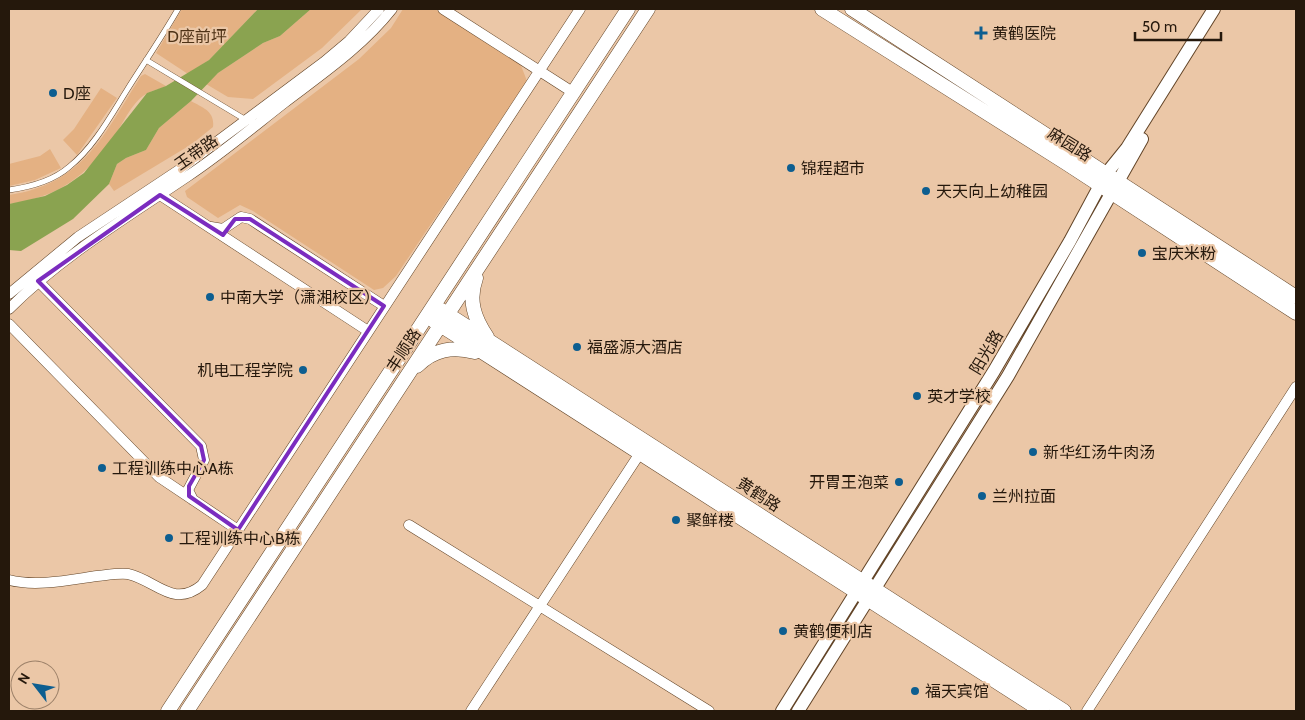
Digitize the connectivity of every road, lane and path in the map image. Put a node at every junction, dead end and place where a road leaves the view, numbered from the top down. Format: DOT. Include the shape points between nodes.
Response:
graph roads {
  1 [pos="178,9"];
  2 [pos="379,9"];
  3 [pos="392,9"];
  4 [pos="442,9"];
  5 [pos="580,9"];
  6 [pos="628,9"];
  7 [pos="648,9"];
  8 [pos="822,9"];
  9 [pos="852,9"];
  10 [pos="1214,9"];
  11 [pos="1222,9"];
  12 [pos="146,60"];
  13 [pos="540,71"];
  14 [pos="574,93"];
  15 [pos="251,123"];
  16 [pos="1103,179"];
  17 [pos="1116,187"];
  18 [pos="9,190"];
  19 [pos="160,195"];
  20 [pos="231,223"];
  21 [pos="208,225"];
  22 [pos="234,243"];
  23 [pos="483,262"];
  24 [pos="35,278"];
  25 [pos="9,294"];
  26 [pos="1296,297"];
  27 [pos="384,306"];
  28 [pos="9,309"];
  29 [pos="431,311"];
  30 [pos="1296,313"];
  31 [pos="444,320"];
  32 [pos="9,324"];
  33 [pos="368,331"];
  34 [pos="501,356"];
  35 [pos="403,381"];
  36 [pos="1296,387"];
  37 [pos="644,448"];
  38 [pos="192,481"];
  39 [pos="168,484"];
  40 [pos="193,500"];
  41 [pos="409,525"];
  42 [pos="238,530"];
  43 [pos="9,580"];
  44 [pos="866,591"];
  45 [pos="539,606"];
  46 [pos="168,711"];
  47 [pos="187,711"];
  48 [pos="471,711"];
  49 [pos="709,711"];
  50 [pos="782,711"];
  51 [pos="798,711"];
  52 [pos="1042,711"];
  53 [pos="1064,711"];
  54 [pos="1087,711"];
  1 -- 12 [label="lane"];
  2 -- 15 [label="street" via="349,41"];
  3 -- 15 [label="street, 玉带路" via="344,57"];
  4 -- 13 [label="street"];
  5 -- 13 [label="street"];
  6 -- 14 [label="main road"];
  7 -- 23 [label="main road, 丰顺路"];
  8 -- 16 [label="main road, 麻园路"];
  9 -- 16 [label="main road"];
  10 -- 16 [label="street, 阳光路" via="1127,148"];
  11 -- 17 [label="street, 阳光路"];
  12 -- 15 [label="lane"];
  12 -- 18 [label="lane" via="98,135 68,168 45,181"];
  13 -- 14 [label="street"];
  13 -- 27 [label="street"];
  14 -- 29 [label="main road"];
  15 -- 19 [label="street, 玉带路" via="210,162"];
  15 -- 24 [label="street" via="78,237"];
  16 -- 17 [label="main road, 麻园路"];
  16 -- 44 [label="street, 阳光路"];
  17 -- 26 [label="main road"];
  17 -- 30 [label="main road, 麻园路"];
  17 -- 44 [label="street, 阳光路" via="1008,376"];
  19 -- 21 [label="street"];
  19 -- 24 [label="street, 玉带路"];
  20 -- 21 [label="street" via="223,229"];
  20 -- 22 [label="street" via="227,235"];
  20 -- 27 [label="street" via="241,217 250,220"];
  21 -- 22 [label="street"];
  22 -- 33 [label="street"];
  23 -- 31 [label="main road, 丰顺路"];
  23 -- 34 [label="main road" via="474,282 473,310 478,324"];
  24 -- 25 [label="street"];
  24 -- 28 [label="street, 玉带路"];
  24 -- 38 [label="street" via="201,446 204,460"];
  27 -- 33 [label="street"];
  29 -- 31 [label="main road, 黄鹤路"];
  29 -- 46 [label="main road"];
  31 -- 34 [label="main road, 黄鹤路"];
  31 -- 35 [label="main road, 丰顺路"];
  32 -- 39 [label="street"];
  33 -- 42 [label="street"];
  34 -- 35 [label="main road" via="455,348 444,350 423,360"];
  34 -- 37 [label="main road, 黄鹤路"];
  35 -- 47 [label="main road, 丰顺路"];
  36 -- 54 [label="street"];
  37 -- 44 [label="main road, 黄鹤路"];
  37 -- 45 [label="street"];
  38 -- 39 [label="street" via="181,487"];
  38 -- 40 [label="street" via="188,493"];
  39 -- 40 [label="street"];
  40 -- 42 [label="street"];
  41 -- 45 [label="street"];
  42 -- 43 [label="street" via="207,578 188,594 171,594 127,574 31,583"];
  44 -- 50 [label="street, 阳光路"];
  44 -- 51 [label="street, 阳光路"];
  44 -- 52 [label="main road"];
  44 -- 53 [label="main road, 黄鹤路"];
  45 -- 48 [label="street"];
  45 -- 49 [label="street"];
}
